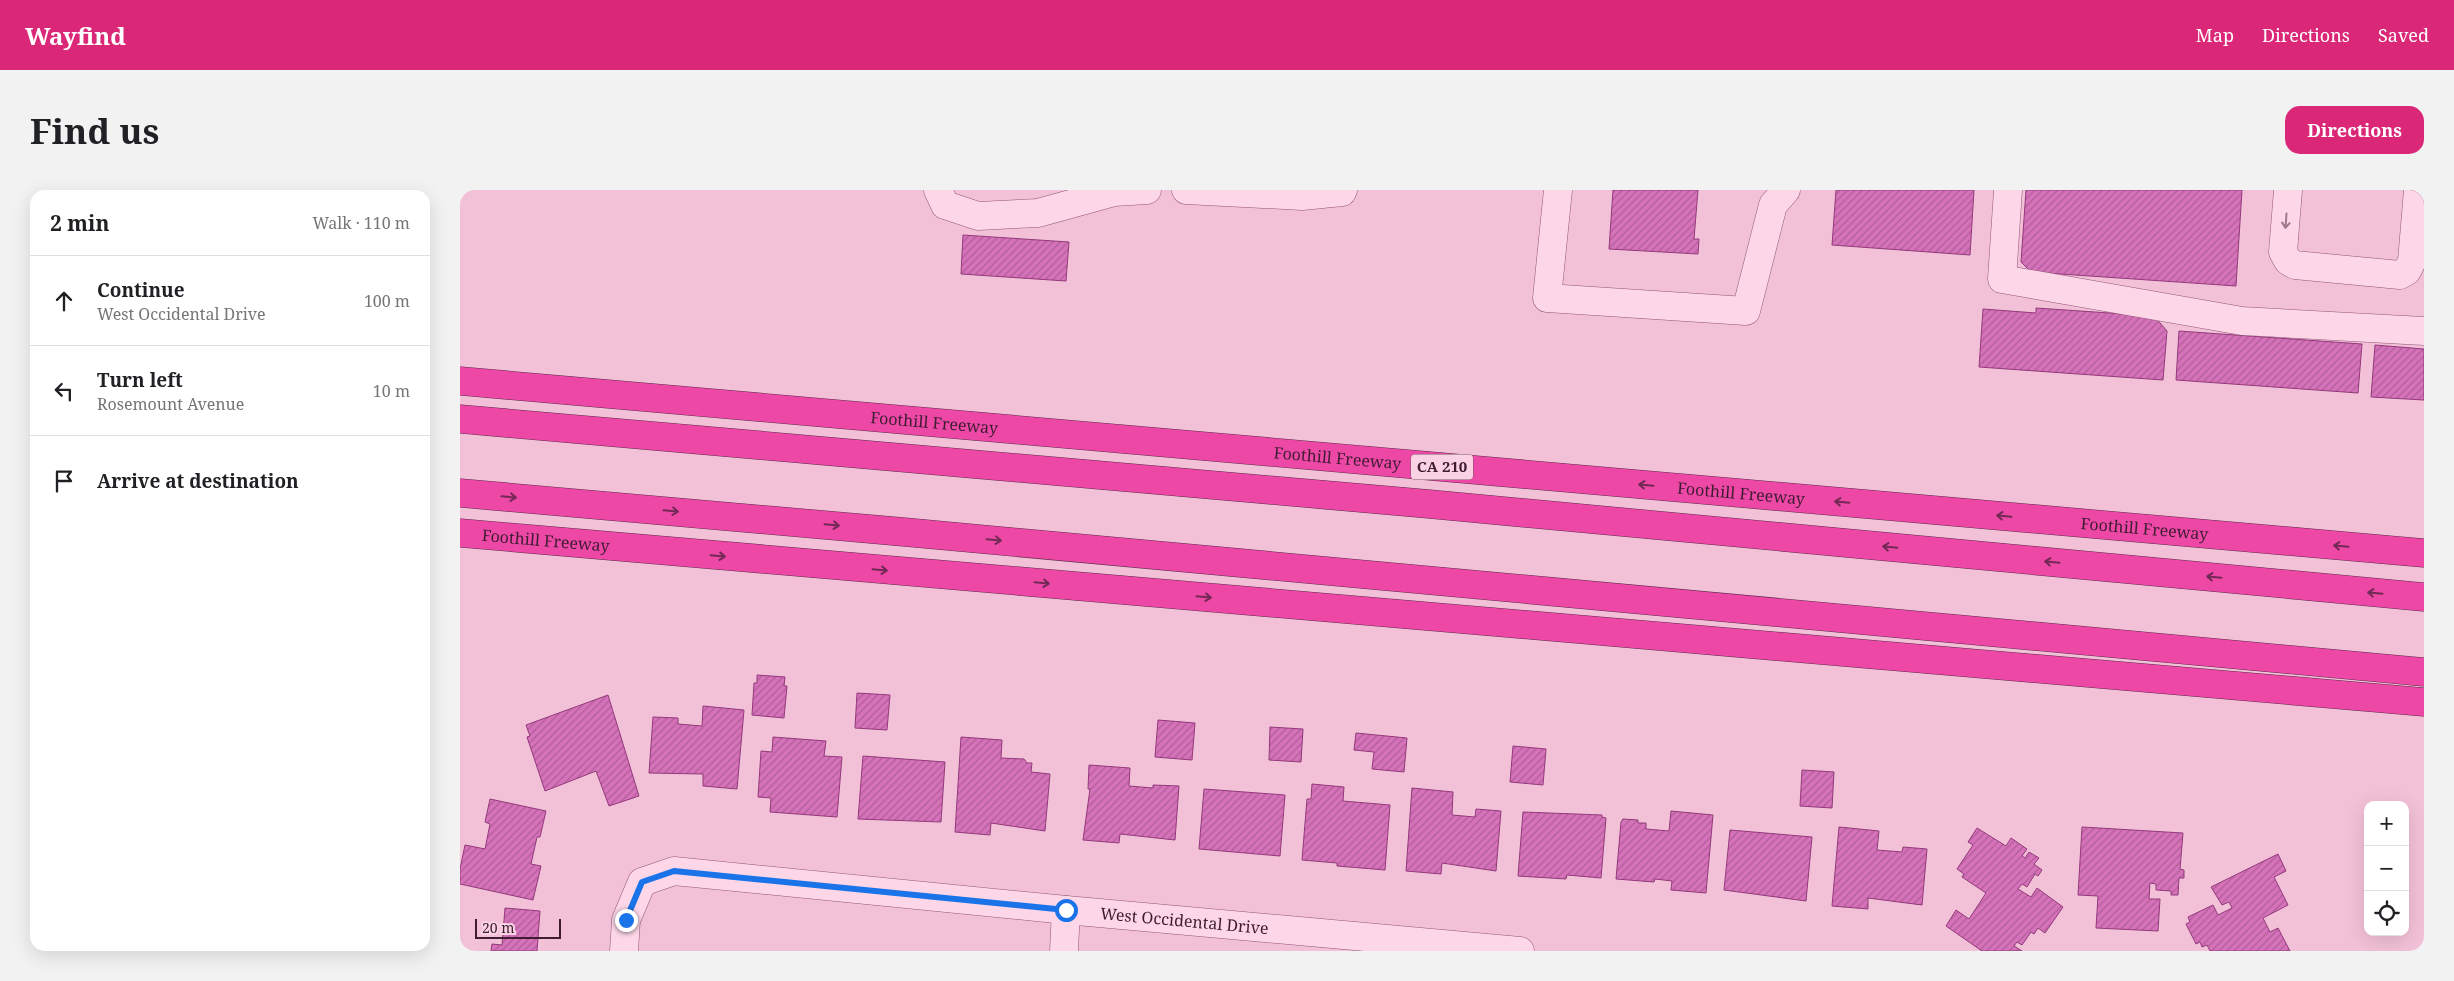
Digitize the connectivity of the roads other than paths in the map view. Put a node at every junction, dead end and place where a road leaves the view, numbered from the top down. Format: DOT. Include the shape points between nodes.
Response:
graph roads {
  1 [pos="938,190"];
  2 [pos="1147,190"];
  3 [pos="1186,190"];
  4 [pos="1343,190"];
  5 [pos="1558,190"];
  6 [pos="1786,190"];
  7 [pos="2008,190"];
  8 [pos="2288,190"];
  9 [pos="2418,190"];
  10 [pos="2424,332"];
  11 [pos="460,381"];
  12 [pos="460,419"];
  13 [pos="460,493"];
  14 [pos="460,533"];
  15 [pos="2424,553"];
  16 [pos="2424,597"];
  17 [pos="2424,672"];
  18 [pos="2424,702"];
  19 [pos="1066,910"];
  20 [pos="624,951"];
  21 [pos="1064,951"];
  22 [pos="1520,951"];
  1 -- 2 [label="street" via="945,205 978,216 1038,213 1114,192"];
  3 -- 4 [label="street" via="1302,196"];
  5 -- 6 [label="street" via="1547,298 1746,311 1772,205"];
  7 -- 10 [label="street" via="2002,278 2242,321"];
  8 -- 9 [label="street, one-way" via="2283,252 2288,261 2295,265 2400,275 2408,271 2412,261"];
  15 -- 11 [label="highway, Foothill Freeway / CA 210, one-way"];
  16 -- 12 [label="highway, one-way" via="1439,505"];
  13 -- 17 [label="highway, one-way"];
  14 -- 18 [label="highway, Foothill Freeway, one-way"];
  19 -- 20 [label="street, West Occidental Drive" via="674,871 642,882 626,920"];
  19 -- 21 [label="street"];
  19 -- 22 [label="street, West Occidental Drive"];
}
